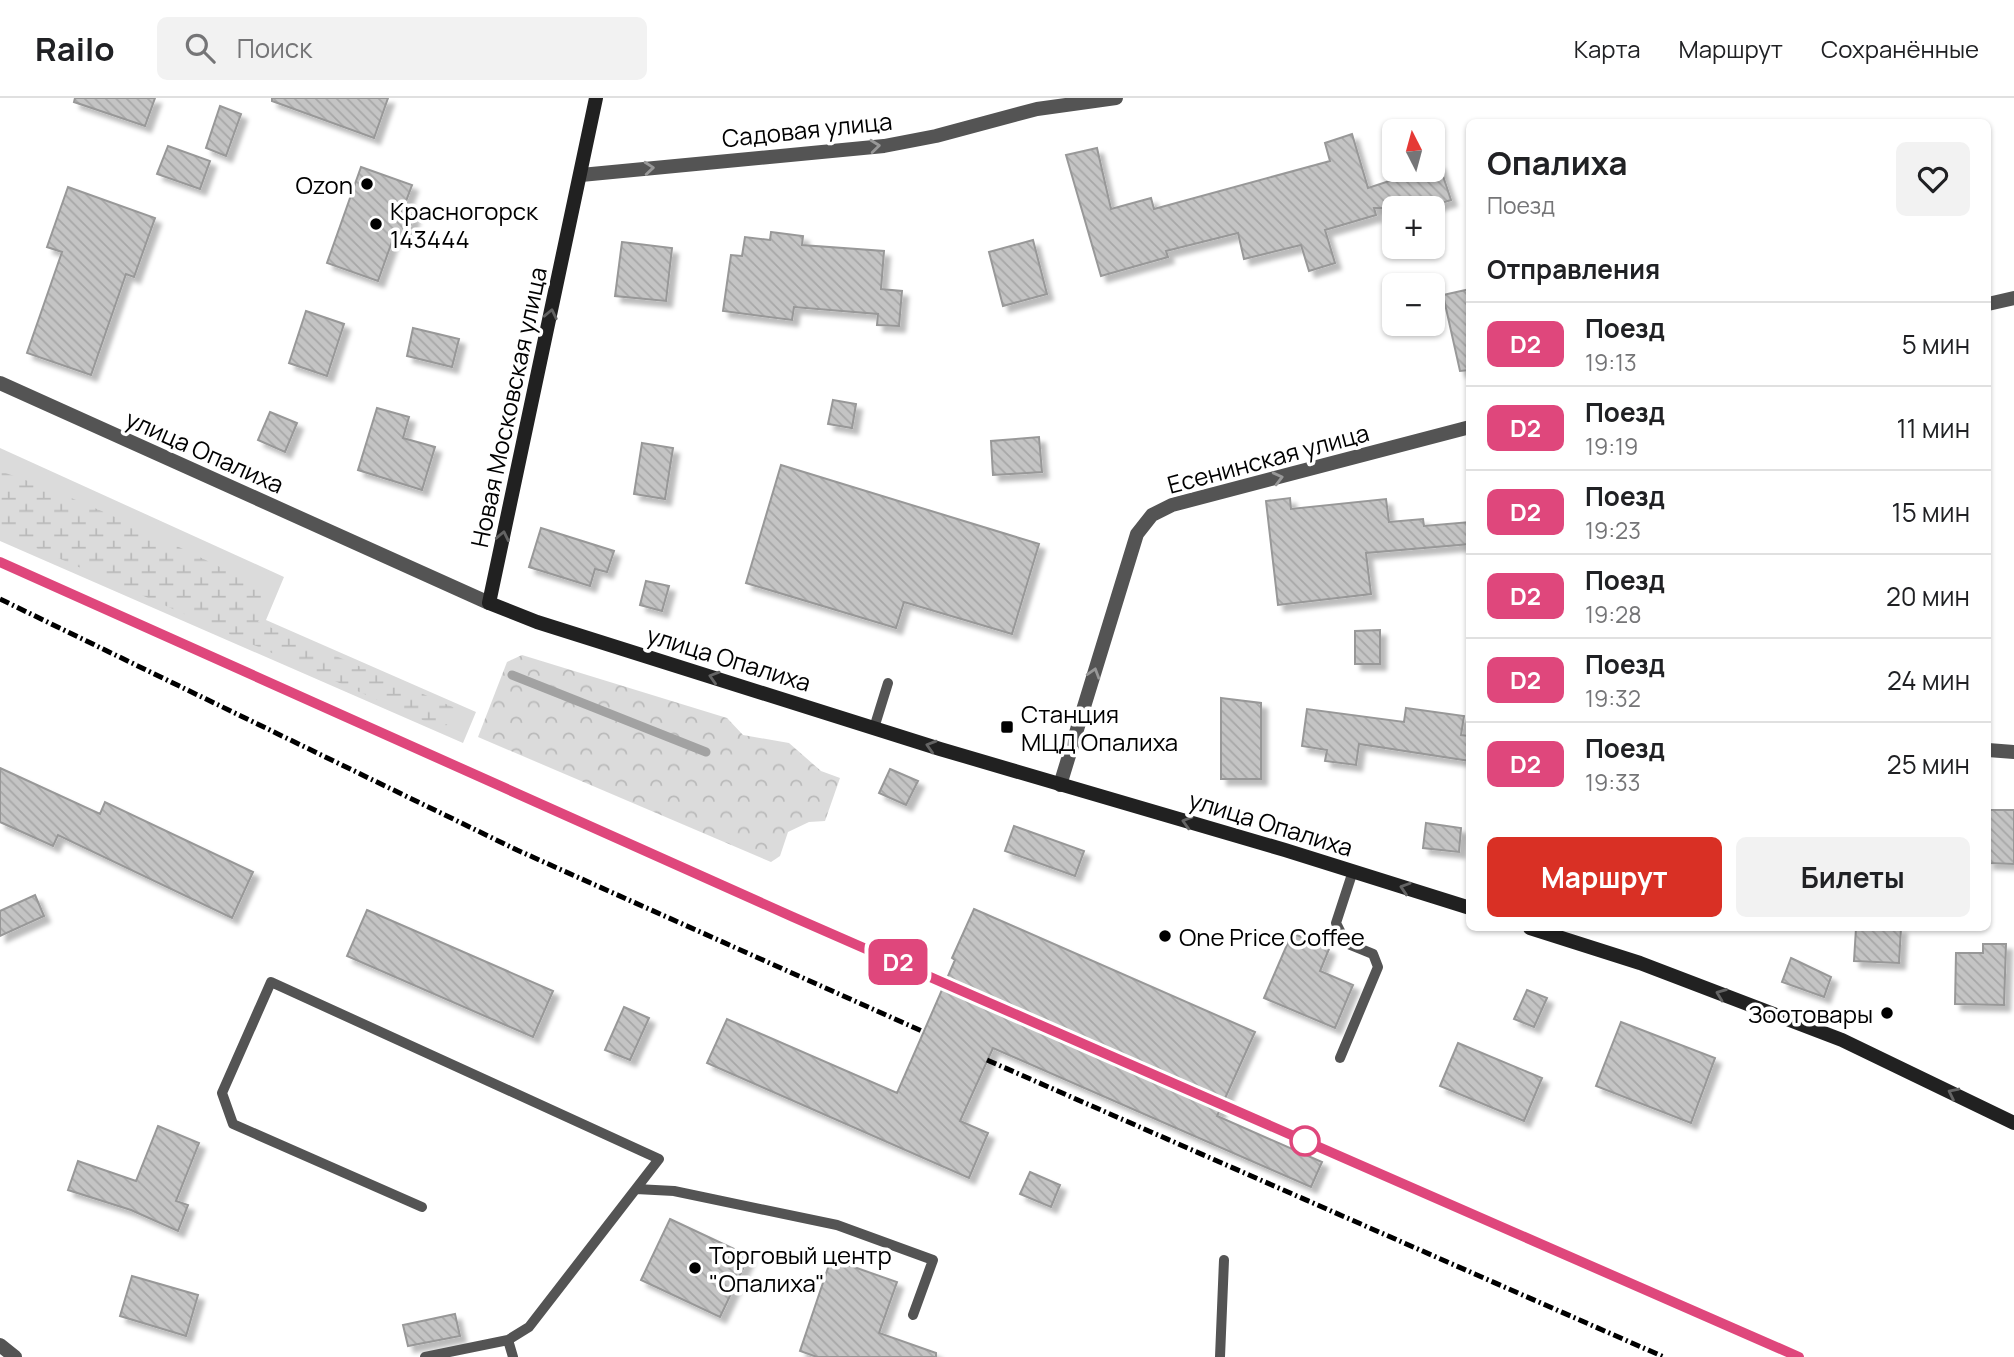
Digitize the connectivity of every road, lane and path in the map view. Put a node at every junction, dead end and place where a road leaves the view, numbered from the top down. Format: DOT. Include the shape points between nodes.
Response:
graph roads {
  1 [pos="596,98"];
  2 [pos="1116,98"];
  3 [pos="581,175"];
  4 [pos="2014,298"];
  5 [pos="1991,303"];
  6 [pos="0,383"];
  7 [pos="1466,428"];
  8 [pos="489,603"];
  9 [pos="888,683"];
  10 [pos="874,728"];
  11 [pos="1991,750"];
  12 [pos="2014,752"];
  13 [pos="1060,785"];
  14 [pos="1353,871"];
  15 [pos="1466,907"];
  16 [pos="1539,931"];
  17 [pos="1340,1058"];
  18 [pos="2014,1123"];
  19 [pos="636,1189"];
  20 [pos="422,1207"];
  21 [pos="1224,1260"];
  22 [pos="913,1315"];
  23 [pos="508,1340"];
  24 [pos="0,1345"];
  25 [pos="15,1357"];
  26 [pos="425,1357"];
  27 [pos="513,1357"];
  28 [pos="1220,1357"];
  1 -- 3 [label="street, Новая Московская улица"];
  3 -- 2 [label="street, Садовая улица, one-way" via="884,146 1037,109"];
  8 -- 3 [label="street, Новая Московская улица, one-way"];
  4 -- 5 [label="street"];
  6 -- 8 [label="street, улица Опалиха"];
  13 -- 7 [label="street, Есенинская улица, one-way" via="1137,534 1152,515 1172,505"];
  10 -- 8 [label="street, улица Опалиха, one-way"];
  9 -- 10 [label="lane"];
  13 -- 10 [label="street, улица Опалиха, one-way"];
  11 -- 12 [label="street"];
  14 -- 13 [label="street, улица Опалиха, one-way"];
  15 -- 14 [label="street, улица Опалиха, one-way"];
  14 -- 17 [label="lane" via="1336,923 1346,943 1373,954 1378,967"];
  18 -- 16 [label="street, one-way" via="1842,1040 1640,963"];
  19 -- 20 [label="lane" via="659,1159 271,982 222,1093 233,1124"];
  19 -- 22 [label="lane" via="674,1191 837,1225 933,1260"];
  19 -- 23 [label="lane" via="529,1327"];
  21 -- 28 [label="lane"];
  23 -- 26 [label="lane"];
  23 -- 27 [label="lane"];
  24 -- 25 [label="street"];
}
